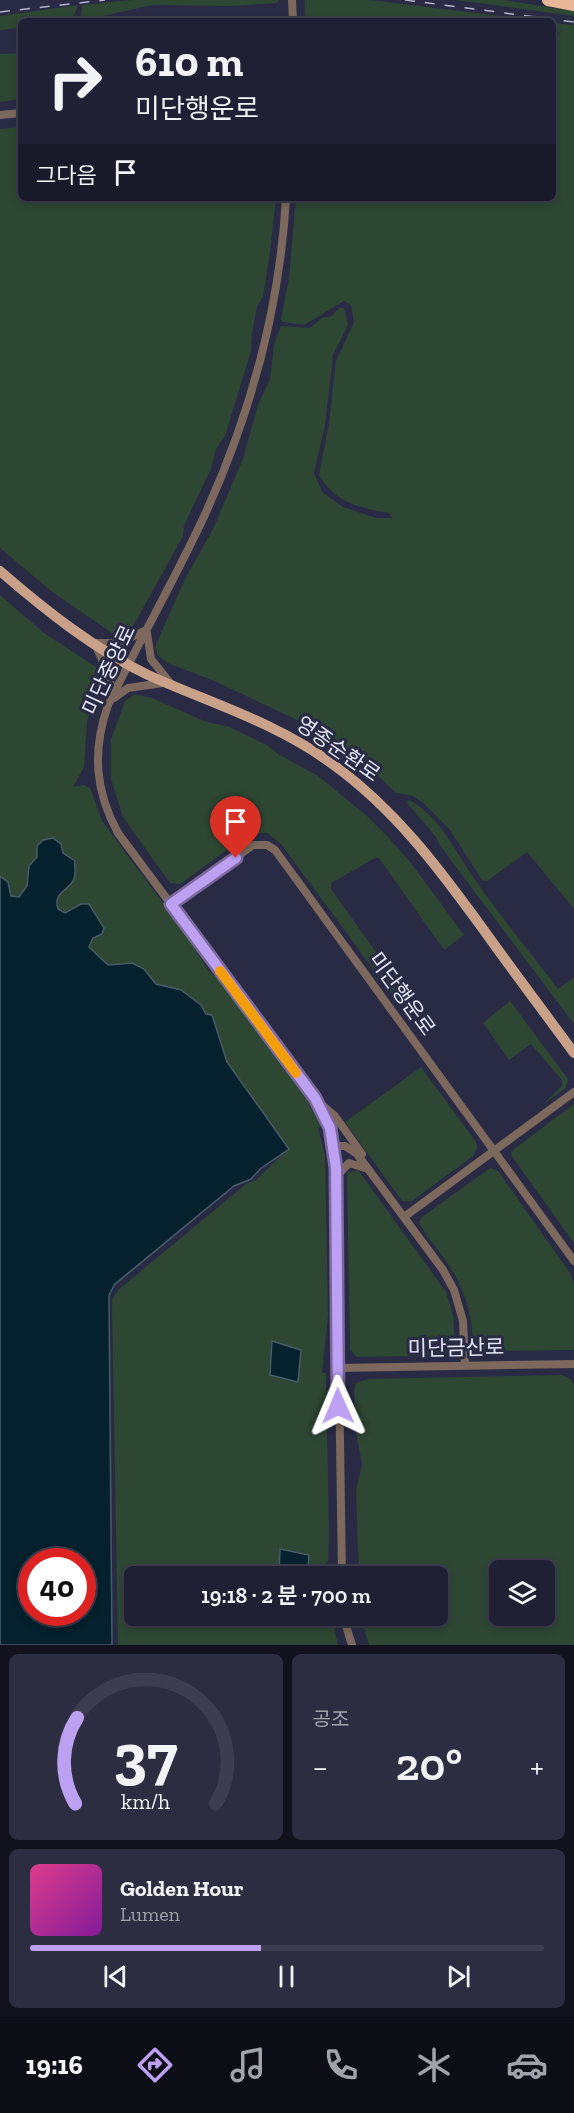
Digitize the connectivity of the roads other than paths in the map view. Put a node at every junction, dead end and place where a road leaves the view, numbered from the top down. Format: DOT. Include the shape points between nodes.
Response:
graph roads {
  1 [pos="292,0"];
  2 [pos="548,0"];
  3 [pos="574,5"];
  4 [pos="292,18"];
  5 [pos="18,113"];
  6 [pos="0,115"];
  7 [pos="286,201"];
  8 [pos="0,571"];
  9 [pos="147,629"];
  10 [pos="94,643"];
  11 [pos="129,664"];
  12 [pos="172,685"];
  13 [pos="110,702"];
  14 [pos="171,904"];
  15 [pos="574,1053"];
  16 [pos="574,1092"];
  17 [pos="315,1098"];
  18 [pos="334,1146"];
  19 [pos="495,1151"];
  20 [pos="370,1170"];
  21 [pos="336,1178"];
  22 [pos="404,1217"];
  23 [pos="574,1261"];
  24 [pos="574,1364"];
  25 [pos="465,1365"];
  26 [pos="338,1368"];
  27 [pos="342,1566"];
  28 [pos="346,1626"];
  29 [pos="352,1645"];
  1 -- 4 [label="street"];
  2 -- 3 [label="highway"];
  5 -- 6 [label="street"];
  7 -- 9 [label="street, 미단중앙로" via="279,271 244,413 208,508"];
  8 -- 10 [label="main road, 영종순환로"];
  9 -- 10 [label="street" via="120,643"];
  9 -- 11 [label="street, 미단중앙로"];
  9 -- 12 [label="street" via="151,659"];
  10 -- 11 [label="main road, 영종순환로"];
  10 -- 13 [label="street" via="110,677"];
  11 -- 12 [label="main road, 영종순환로"];
  11 -- 13 [label="street, 미단중앙로"];
  12 -- 13 [label="street" via="138,685"];
  12 -- 15 [label="main road, 영종순환로" via="234,709 299,742 381,803 426,852"];
  13 -- 14 [label="street, 미단중앙로" via="98,744 103,799 118,834"];
  14 -- 17 [label="street, 미단중앙로"];
  14 -- 19 [label="street, 미단행운로" via="253,845 267,845 275,850"];
  16 -- 19 [label="street"];
  17 -- 18 [label="street, 미단중앙로"];
  17 -- 20 [label="street" via="335,1116"];
  18 -- 20 [label="street" via="353,1150"];
  18 -- 21 [label="street, 미단중앙로"];
  19 -- 22 [label="street"];
  19 -- 23 [label="street, 미단행운로"];
  20 -- 21 [label="street" via="350,1163 344,1165"];
  20 -- 22 [label="street"];
  21 -- 26 [label="street, 미단중앙로"];
  22 -- 25 [label="street" via="454,1290 463,1321"];
  24 -- 25 [label="street, 미단금산로"];
  25 -- 26 [label="street, 미단금산로"];
  26 -- 27 [label="street, 미단중앙로"];
  28 -- 29 [label="street"];
}
